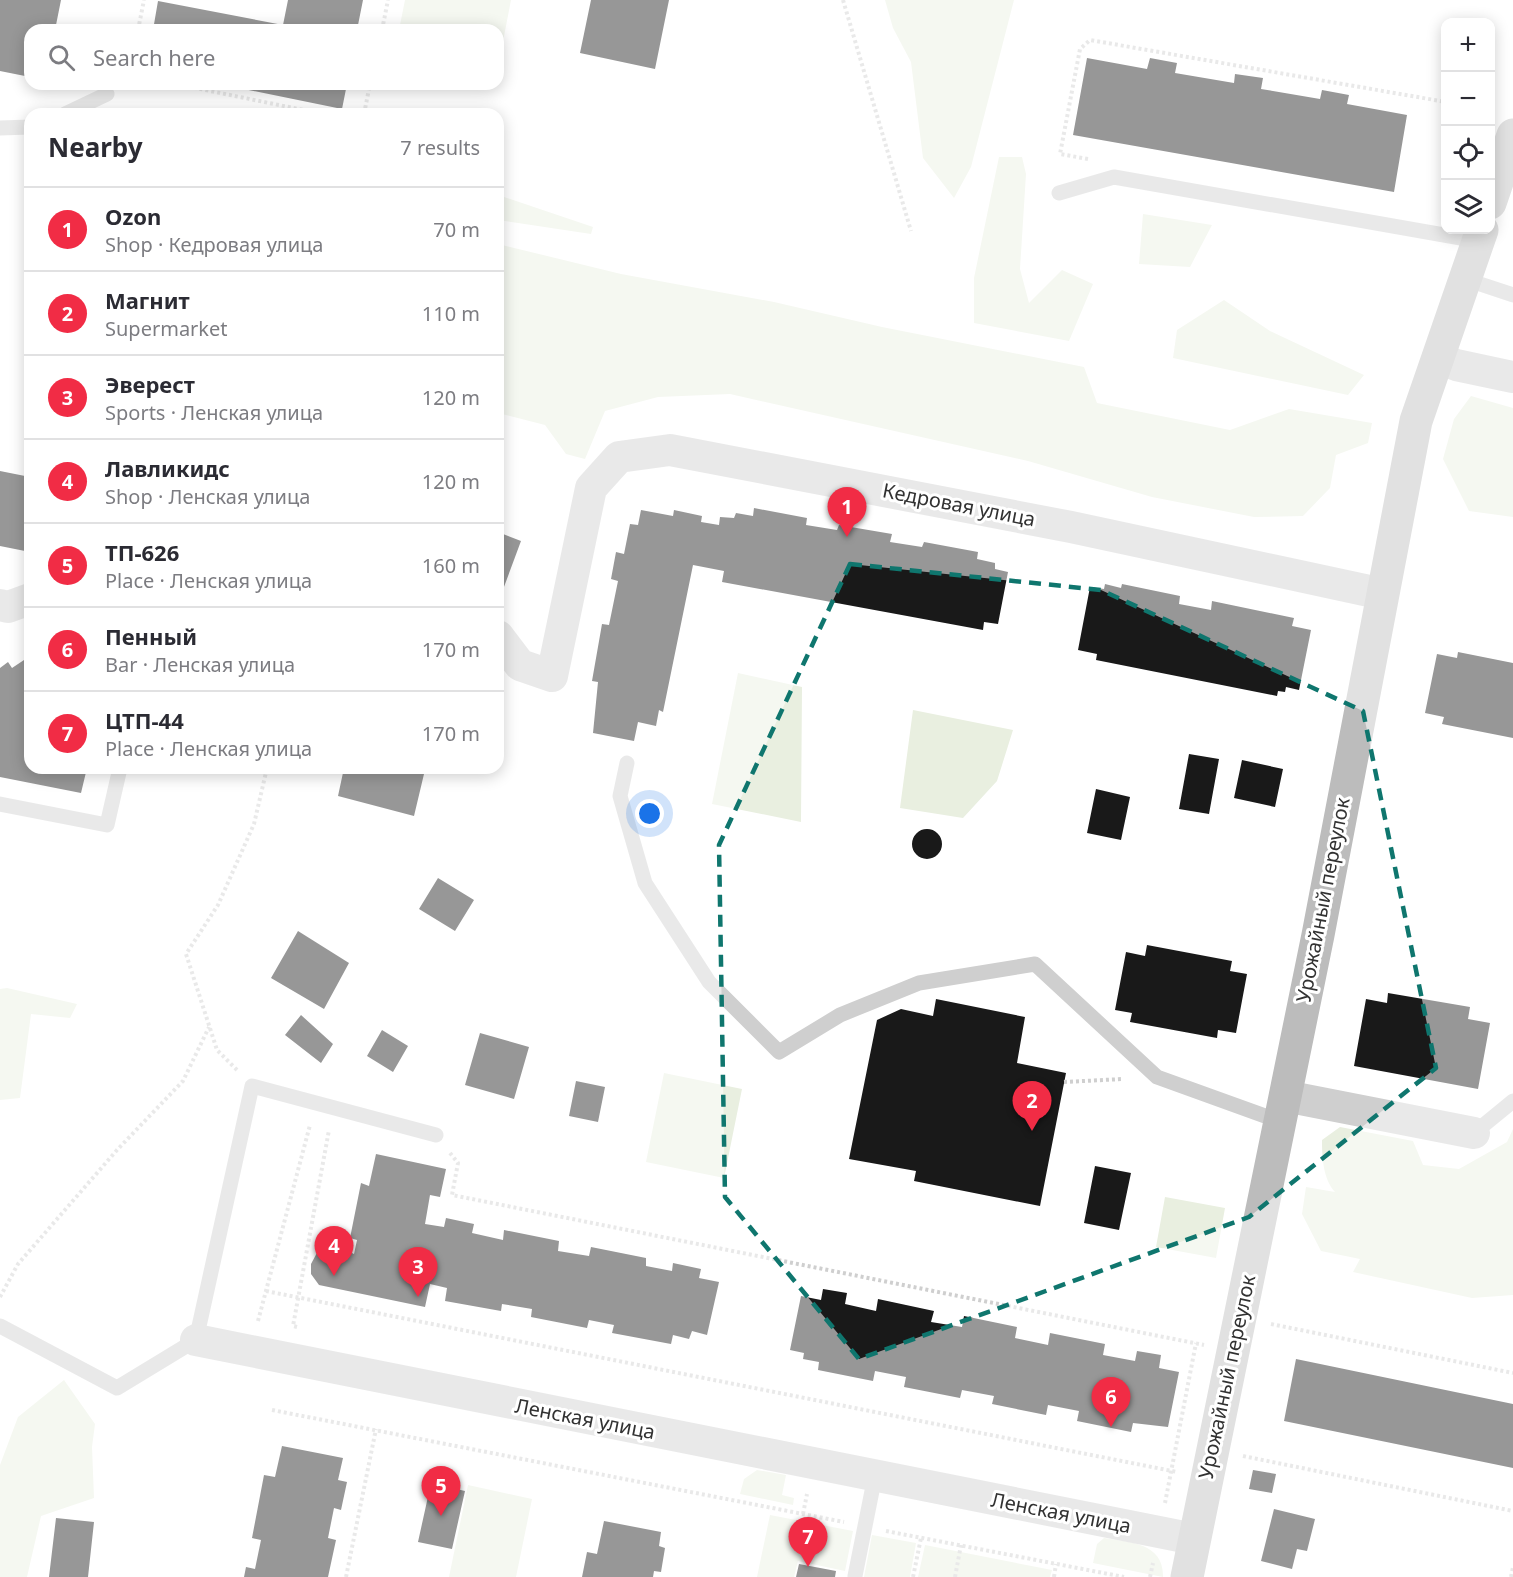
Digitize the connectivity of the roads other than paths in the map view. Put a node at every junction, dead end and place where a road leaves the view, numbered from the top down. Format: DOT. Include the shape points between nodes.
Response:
graph roads {
  1 [pos="107,94"];
  2 [pos="78,108"];
  3 [pos="24,126"];
  4 [pos="0,128"];
  5 [pos="1513,135"];
  6 [pos="1495,191"];
  7 [pos="1059,193"];
  8 [pos="1480,235"];
  9 [pos="1465,279"];
  10 [pos="1513,295"];
  11 [pos="1438,357"];
  12 [pos="1513,377"];
  13 [pos="1383,594"];
  14 [pos="24,601"];
  15 [pos="0,605"];
  16 [pos="504,644"];
  17 [pos="627,763"];
  18 [pos="119,774"];
  19 [pos="0,804"];
  20 [pos="1513,1101"];
  21 [pos="1282,1108"];
  22 [pos="1474,1133"];
  23 [pos="436,1135"];
  24 [pos="0,1326"];
  25 [pos="196,1340"];
  26 [pos="875,1476"];
  27 [pos="1194,1539"];
  28 [pos="855,1576"];
  29 [pos="1187,1577"];
  1 -- 2 [label="lane"];
  3 -- 4 [label="lane"];
  5 -- 6 [label="street"];
  7 -- 8 [label="lane" via="1114,177"];
  8 -- 9 [label="street, Урожайный переулок"];
  9 -- 10 [label="lane"];
  9 -- 11 [label="street, Урожайный переулок"];
  11 -- 12 [label="street" via="1456,365"];
  11 -- 13 [label="street, Урожайный переулок" via="1416,421"];
  13 -- 16 [label="street, Кедровая улица" via="1071,527 670,450 619,457 591,488 552,676 520,665"];
  13 -- 21 [label="street, Урожайный переулок"];
  14 -- 15 [label="street" via="8,607"];
  17 -- 21 [label="lane" via="620,796 645,883 709,982 779,1052 840,1015 919,983 1035,964 1157,1077"];
  18 -- 19 [label="lane" via="107,825"];
  20 -- 22 [label="lane"];
  21 -- 22 [label="street"];
  21 -- 27 [label="street, Урожайный переулок"];
  23 -- 25 [label="lane" via="252,1086"];
  24 -- 25 [label="lane" via="117,1388"];
  25 -- 26 [label="street, Ленская улица"];
  26 -- 27 [label="street, Ленская улица"];
  26 -- 28 [label="lane"];
  27 -- 29 [label="street, Урожайный переулок"];
}
